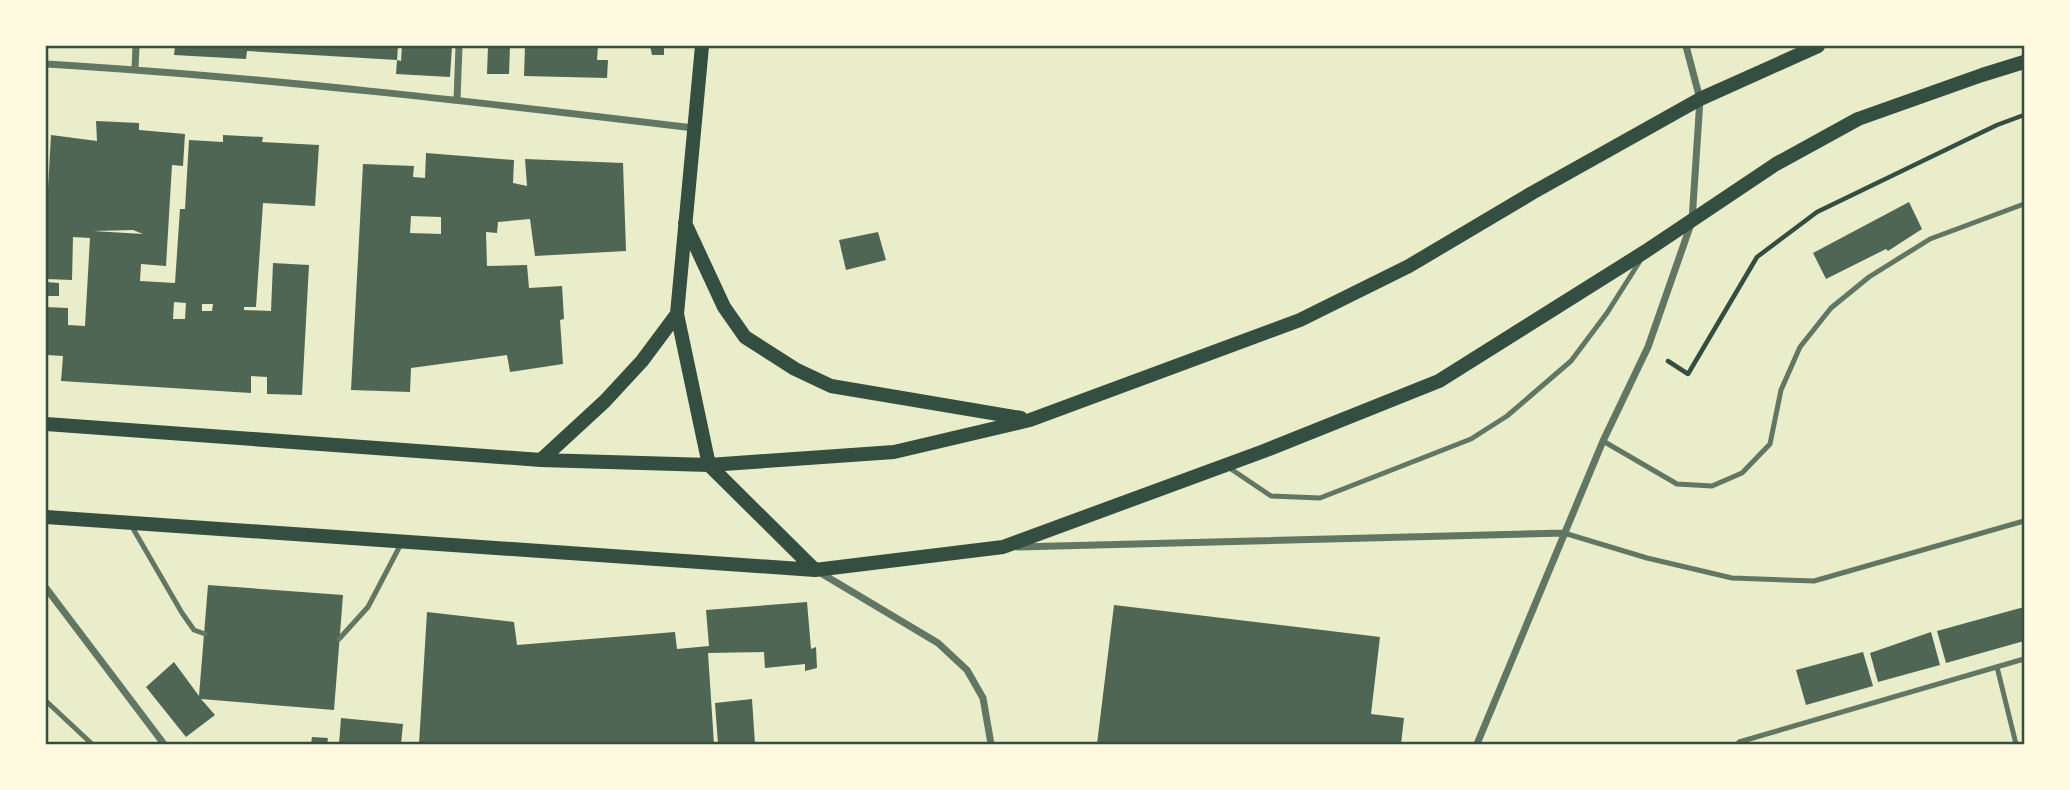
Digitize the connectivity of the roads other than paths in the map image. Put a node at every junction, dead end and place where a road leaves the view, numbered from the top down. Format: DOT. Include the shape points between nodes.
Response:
graph roads {
  1 [pos="136,46"];
  2 [pos="459,46"];
  3 [pos="702,46"];
  4 [pos="1686,46"];
  5 [pos="1818,46"];
  6 [pos="2025,62"];
  7 [pos="46,64"];
  8 [pos="135,69"];
  9 [pos="1700,99"];
  10 [pos="457,100"];
  11 [pos="694,128"];
  12 [pos="2025,204"];
  13 [pos="1692,221"];
  14 [pos="685,223"];
  15 [pos="1647,251"];
  16 [pos="677,314"];
  17 [pos="1030,420"];
  18 [pos="46,424"];
  19 [pos="1603,442"];
  20 [pos="541,460"];
  21 [pos="709,465"];
  22 [pos="1226,466"];
  23 [pos="46,517"];
  24 [pos="2025,521"];
  25 [pos="129,523"];
  26 [pos="1564,533"];
  27 [pos="402,541"];
  28 [pos="1003,547"];
  29 [pos="815,570"];
  30 [pos="46,589"];
  31 [pos="205,634"];
  32 [pos="340,639"];
  33 [pos="2025,659"];
  34 [pos="1997,667"];
  35 [pos="46,701"];
  36 [pos="2015,742"];
  37 [pos="92,744"];
  38 [pos="164,744"];
  39 [pos="991,744"];
  40 [pos="1477,744"];
  41 [pos="1738,744"];
  42 [pos="2022,744"];
  1 -- 8 [label="street"];
  2 -- 10 [label="street"];
  3 -- 11 [label="main road"];
  4 -- 9 [label="street"];
  5 -- 9 [label="main road"];
  6 -- 13 [label="main road" via="1858,119 1776,164"];
  7 -- 8 [label="street"];
  8 -- 10 [label="street"];
  9 -- 13 [label="street"];
  9 -- 17 [label="main road" via="1409,266 1300,320"];
  10 -- 11 [label="street"];
  11 -- 14 [label="main road"];
  12 -- 19 [label="lane" via="1930,239 1869,277 1831,309 1800,347 1781,390 1770,444 1742,472 1712,486 1677,484"];
  13 -- 15 [label="main road"];
  13 -- 19 [label="street" via="1648,347"];
  14 -- 16 [label="main road"];
  14 -- 17 [label="main road" via="724,307 745,337 794,369 831,386"];
  15 -- 22 [label="main road" via="1439,381"];
  15 -- 22 [label="lane" via="1571,361 1507,416 1471,439 1321,498 1271,496"];
  16 -- 20 [label="main road" via="605,401"];
  16 -- 21 [label="main road"];
  17 -- 21 [label="main road" via="894,452"];
  18 -- 20 [label="main road"];
  19 -- 26 [label="street"];
  20 -- 21 [label="main road"];
  21 -- 29 [label="main road"];
  22 -- 28 [label="main road"];
  23 -- 25 [label="main road"];
  24 -- 26 [label="lane" via="1814,581 1732,578"];
  25 -- 27 [label="main road"];
  25 -- 31 [label="lane" via="182,613 194,630"];
  26 -- 28 [label="street"];
  26 -- 40 [label="street"];
  27 -- 29 [label="main road"];
  27 -- 32 [label="lane" via="368,607"];
  28 -- 29 [label="main road"];
  29 -- 39 [label="street" via="938,643 967,670 983,698"];
  30 -- 38 [label="street"];
  33 -- 34 [label="lane"];
  34 -- 36 [label="lane"];
  34 -- 41 [label="lane"];
  35 -- 37 [label="lane"];
  36 -- 42 [label="lane"];
}
